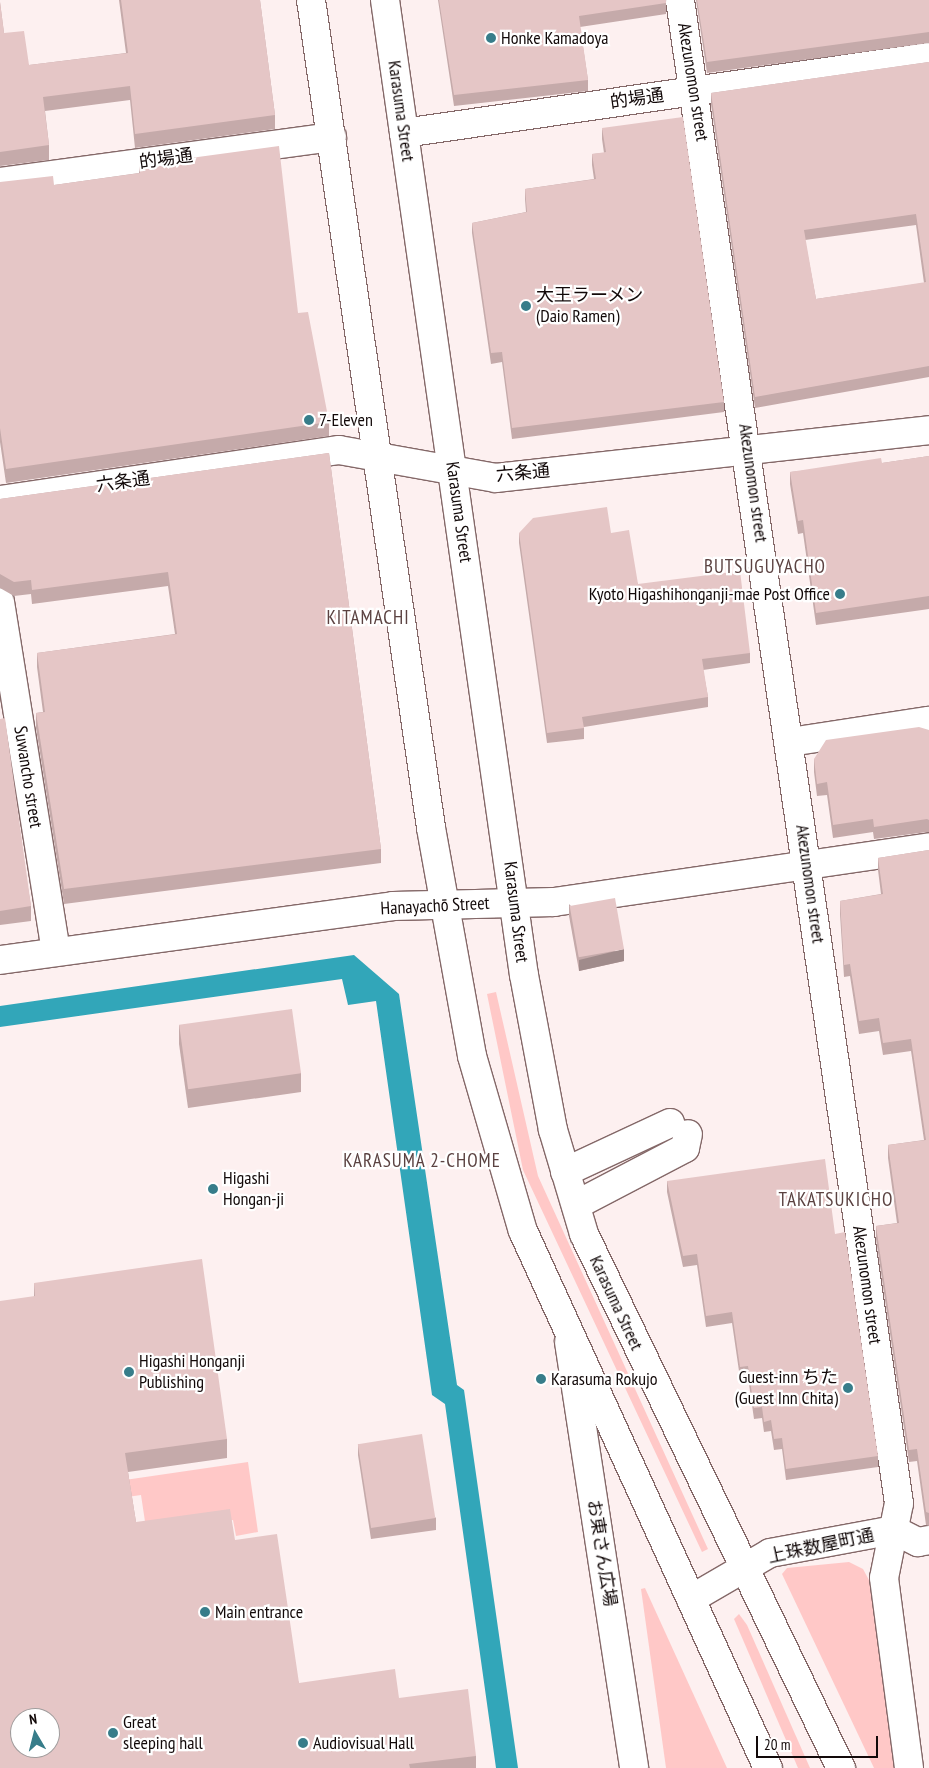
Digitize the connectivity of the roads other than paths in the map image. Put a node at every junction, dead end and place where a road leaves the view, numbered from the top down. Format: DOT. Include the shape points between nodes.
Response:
graph roads {
  1 [pos="311,0"];
  2 [pos="385,0"];
  3 [pos="680,0"];
  4 [pos="929,57"];
  5 [pos="695,91"];
  6 [pos="404,133"];
  7 [pos="332,137"];
  8 [pos="0,182"];
  9 [pos="929,430"];
  10 [pos="748,447"];
  11 [pos="379,457"];
  12 [pos="453,470"];
  13 [pos="0,500"];
  14 [pos="0,602"];
  15 [pos="929,728"];
  16 [pos="790,742"];
  17 [pos="929,847"];
  18 [pos="807,862"];
  19 [pos="515,902"];
  20 [pos="444,904"];
  21 [pos="56,952"];
  22 [pos="0,960"];
  23 [pos="565,1172"];
  24 [pos="576,1204"];
  25 [pos="569,1338"];
  26 [pos="894,1530"];
  27 [pos="929,1540"];
  28 [pos="745,1568"];
  29 [pos="691,1599"];
  30 [pos="634,1768"];
  31 [pos="768,1768"];
  32 [pos="841,1768"];
  33 [pos="910,1768"];
  1 -- 7 [label="main road"];
  2 -- 6 [label="main road, Karasuma Street"];
  3 -- 5 [label="main road, Akezunomon street"];
  4 -- 5 [label="main road, 的場通"];
  5 -- 6 [label="main road, 的場通"];
  5 -- 10 [label="main road, Akezunomon street"];
  6 -- 12 [label="main road, Karasuma Street"];
  7 -- 8 [label="main road, 的場通"];
  7 -- 11 [label="main road"];
  9 -- 10 [label="main road, 六条通"];
  10 -- 12 [label="main road, 六条通" via="496,478"];
  10 -- 16 [label="main road, Akezunomon street"];
  11 -- 12 [label="main road, 六条通"];
  11 -- 13 [label="main road, 六条通" via="338,450"];
  11 -- 20 [label="main road"];
  12 -- 19 [label="main road, Karasuma Street"];
  14 -- 21 [label="main road, Suwancho street"];
  15 -- 16 [label="main road" via="928,721"];
  16 -- 18 [label="main road, Akezunomon street"];
  17 -- 18 [label="main road, Hanayachō Street"];
  18 -- 19 [label="main road, Hanayachō Street" via="554,902"];
  18 -- 26 [label="main road, Akezunomon street" via="899,1503"];
  19 -- 20 [label="main road, Hanayachō Street"];
  19 -- 23 [label="main road, Karasuma Street" via="553,1130"];
  20 -- 21 [label="main road, Hanayachō Street" via="393,906"];
  20 -- 25 [label="main road" via="472,1056 498,1156 523,1231"];
  21 -- 22 [label="main road, Hanayachō Street"];
  23 -- 24 [label="main road, Karasuma Street"];
  23 -- 24 [label="main road" via="679,1129 685,1148"];
  24 -- 28 [label="main road, Karasuma Street" via="609,1288"];
  25 -- 29 [label="main road"];
  25 -- 30 [label="main road, お東さん広場"];
  26 -- 27 [label="main road, 上珠数屋町通" via="918,1542"];
  26 -- 28 [label="main road, 上珠数屋町通" via="770,1553"];
  26 -- 33 [label="main road, Akezunomon street" via="884,1578"];
  28 -- 29 [label="main road, 上珠数屋町通"];
  28 -- 32 [label="main road, Karasuma Street"];
  29 -- 31 [label="main road"];
}
